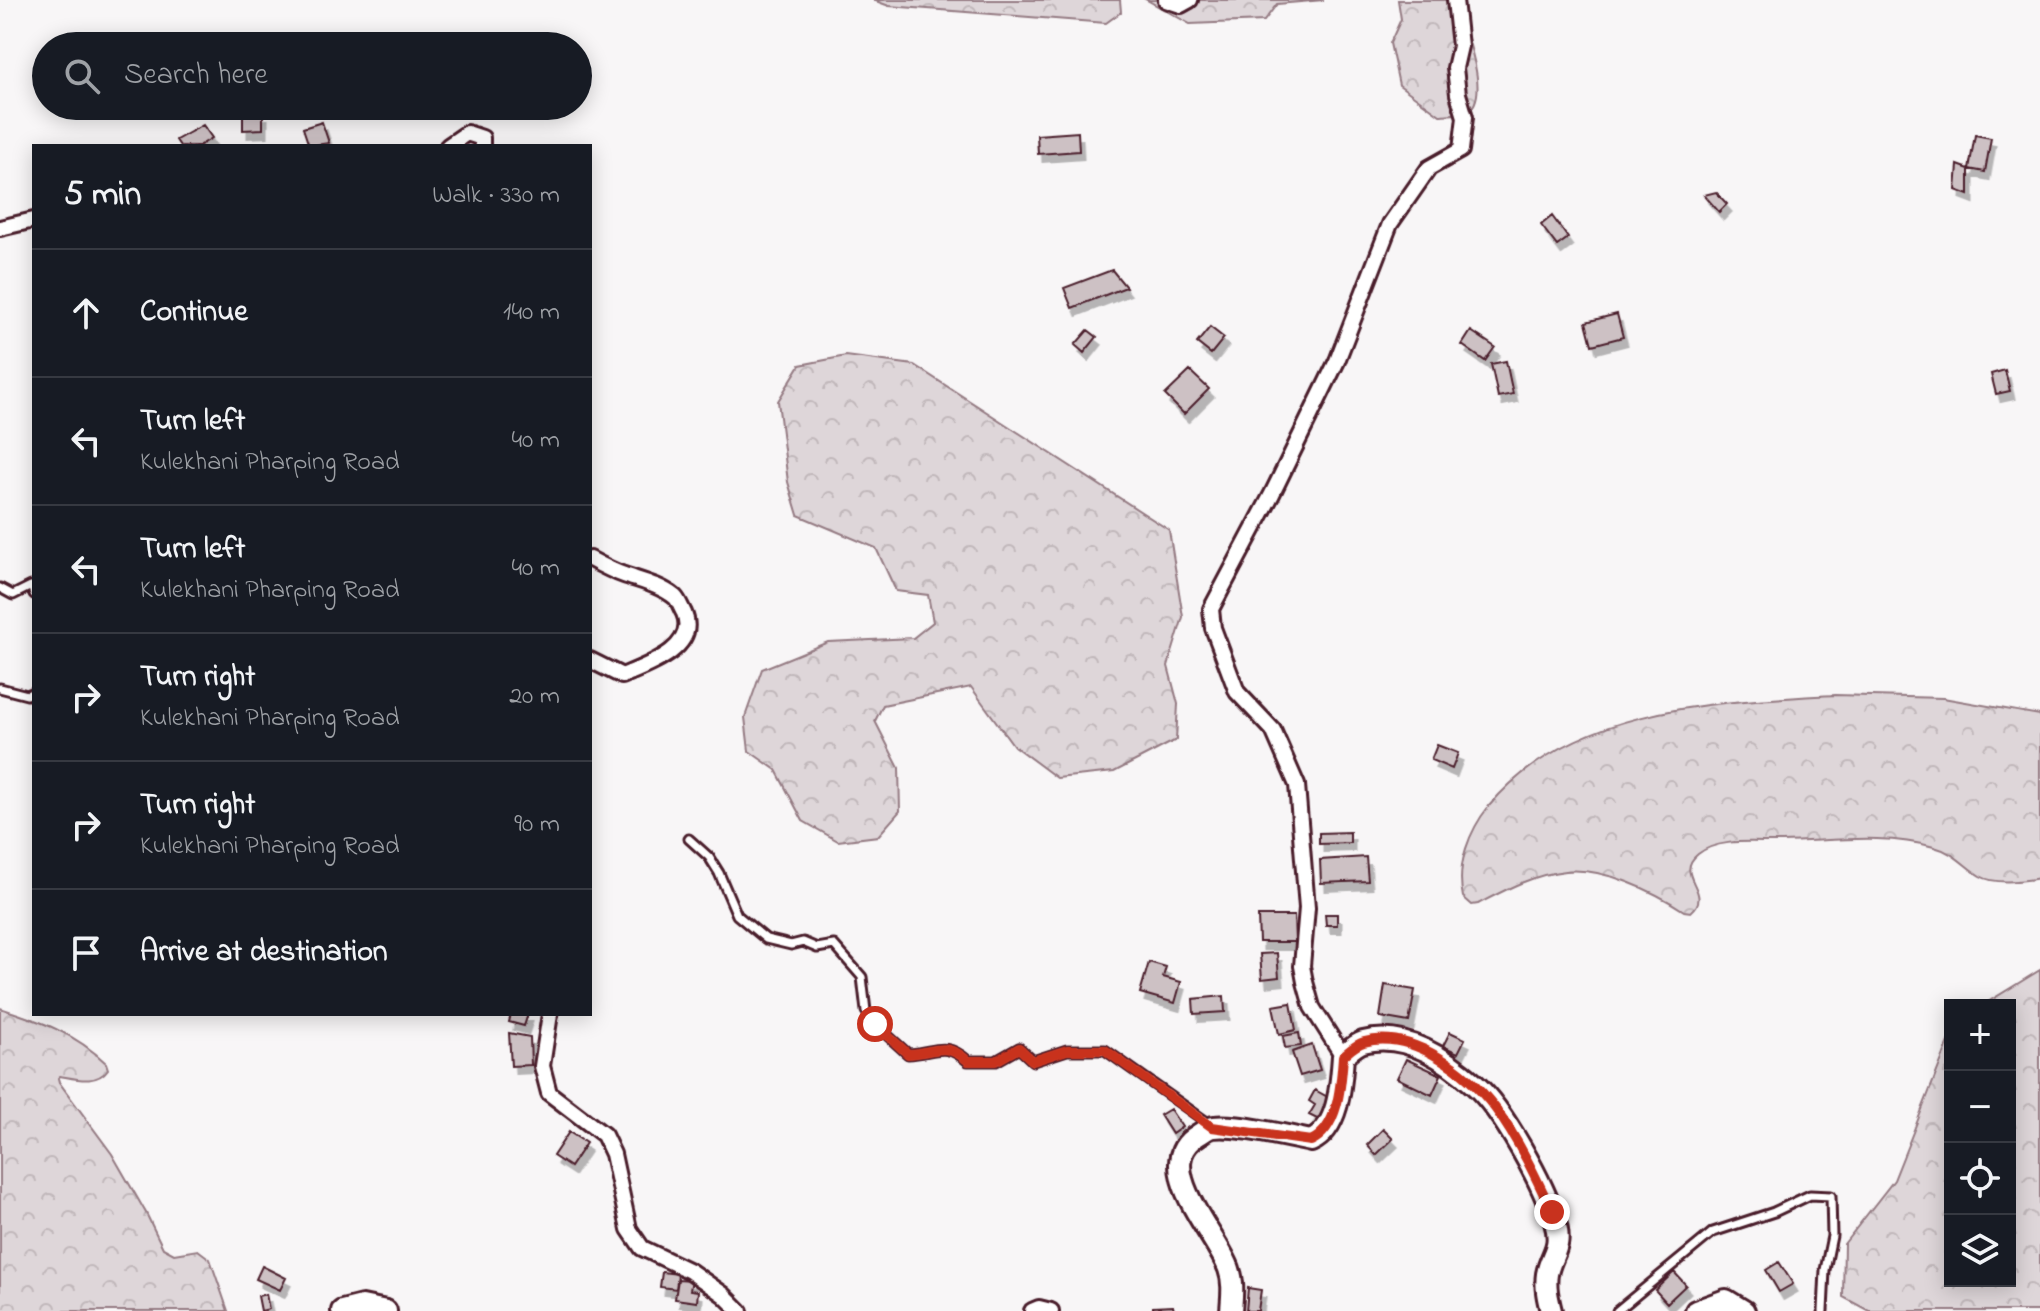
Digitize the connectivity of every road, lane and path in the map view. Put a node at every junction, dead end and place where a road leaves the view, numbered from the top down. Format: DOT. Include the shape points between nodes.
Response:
graph roads {
  1 [pos="1166,0"];
  2 [pos="1190,0"];
  3 [pos="1455,0"];
  4 [pos="451,144"];
  5 [pos="482,144"];
  6 [pos="32,220"];
  7 [pos="0,228"];
  8 [pos="592,560"];
  9 [pos="0,588"];
  10 [pos="32,589"];
  11 [pos="592,661"];
  12 [pos="0,688"];
  13 [pos="32,693"];
  14 [pos="689,839"];
  15 [pos="550,1016"];
  16 [pos="1343,1056"];
  17 [pos="1212,1127"];
  18 [pos="342,1311"];
  19 [pos="386,1311"];
  20 [pos="740,1311"];
  21 [pos="1032,1311"];
  22 [pos="1051,1311"];
  23 [pos="1231,1311"];
  24 [pos="1551,1311"];
  25 [pos="1617,1311"];
  26 [pos="1696,1311"];
  27 [pos="1744,1311"];
  28 [pos="1823,1311"];
  1 -- 2 [label="street" via="1181,5"];
  3 -- 16 [label="street" via="1460,46 1455,68 1465,117 1461,150 1429,168 1390,224 1337,361 1211,609 1237,692 1273,730 1297,785 1307,908 1302,966 1312,1007"];
  4 -- 5 [label="street" via="467,133 482,138"];
  6 -- 7 [label="street"];
  8 -- 11 [label="street" via="677,599 686,619 684,639 641,669 622,676"];
  9 -- 10 [label="lane" via="13,595"];
  12 -- 13 [label="lane"];
  14 -- 17 [label="lane" via="709,857 737,915 766,939 817,948 834,945 862,977 866,1011 908,1054 938,1047 968,1061 996,1061 1019,1048 1033,1061 1067,1050 1105,1050"];
  15 -- 20 [label="street" via="542,1066 549,1093 604,1135 629,1229 642,1248 690,1271"];
  16 -- 17 [label="main road" via="1333,1116 1322,1136 1311,1141"];
  16 -- 24 [label="main road" via="1360,1043 1381,1039 1429,1051 1475,1085 1494,1107 1540,1185 1556,1225 1556,1254 1546,1285"];
  17 -- 23 [label="main road" via="1188,1141 1181,1156 1181,1179 1229,1267"];
  18 -- 19 [label="main road" via="362,1306"];
  21 -- 22 [label="street"];
  25 -- 28 [label="lane" via="1713,1232 1810,1195 1831,1196"];
  26 -- 27 [label="main road" via="1726,1300"];
}
